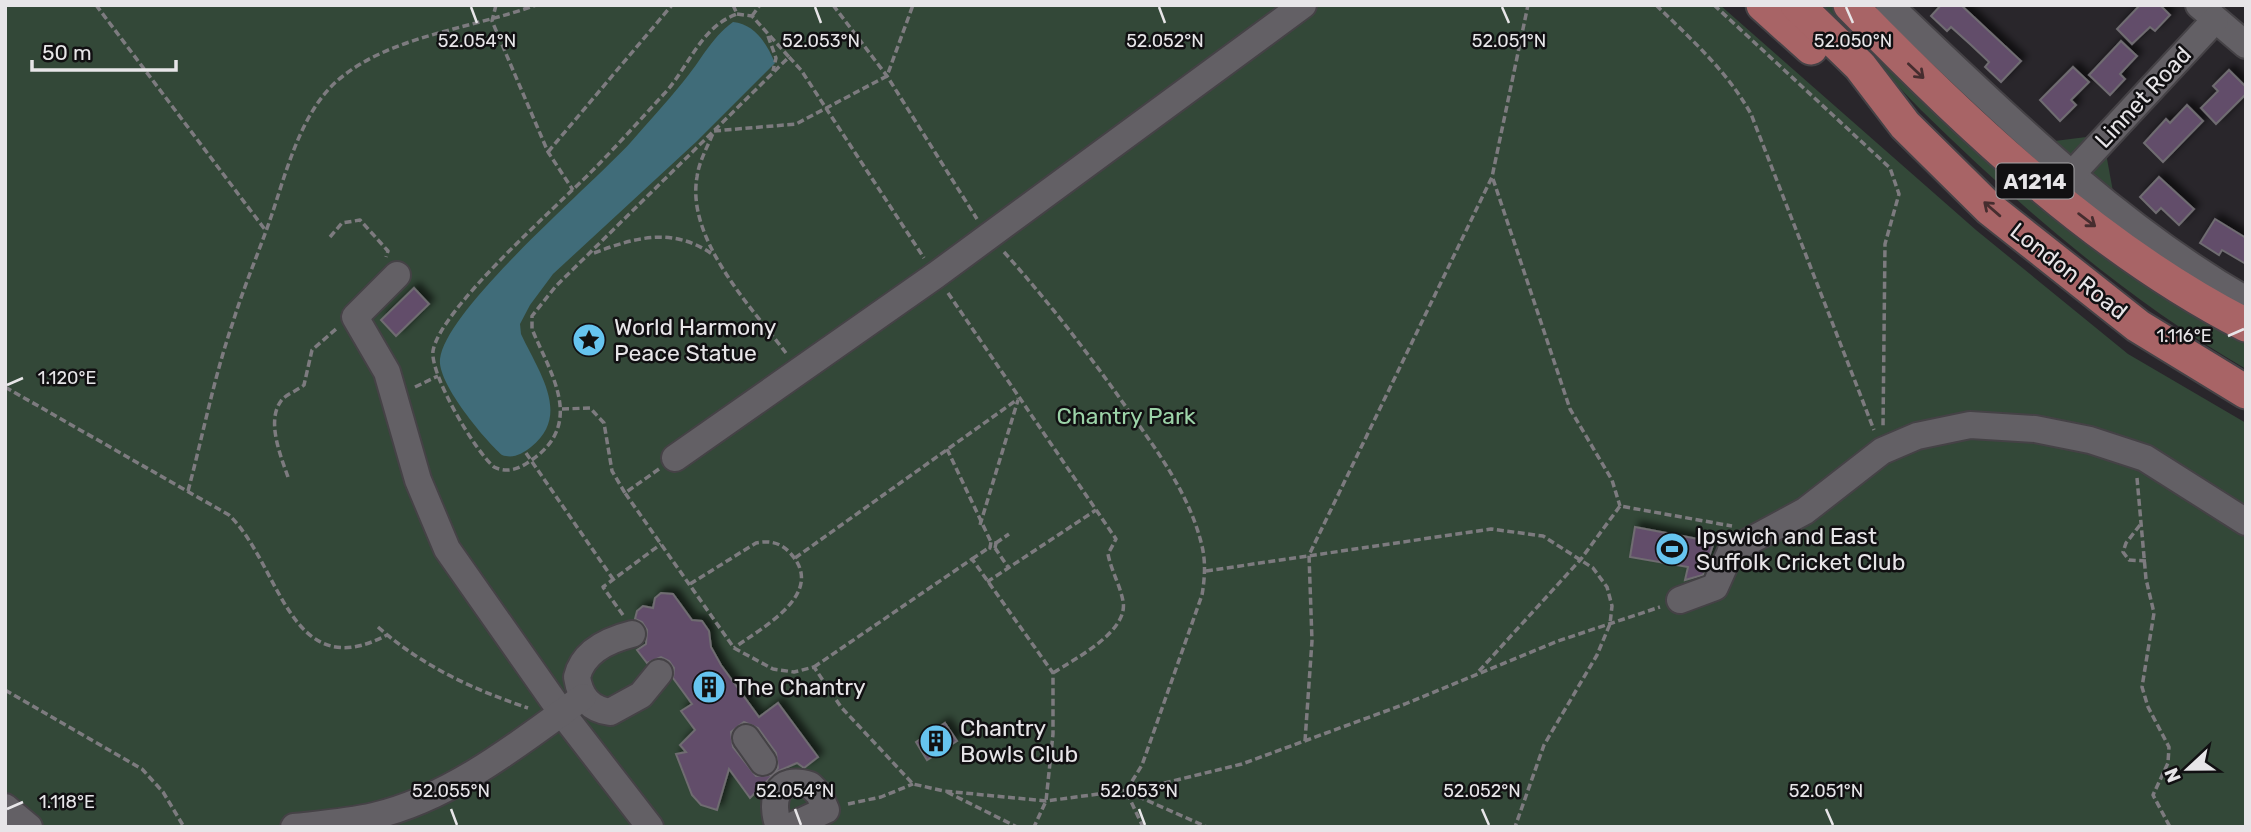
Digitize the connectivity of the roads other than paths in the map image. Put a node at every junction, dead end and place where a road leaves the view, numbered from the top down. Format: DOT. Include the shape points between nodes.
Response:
graph roads {
  1 [pos="1303,5"];
  2 [pos="1763,5"];
  3 [pos="1797,5"];
  4 [pos="1850,5"];
  5 [pos="1889,5"];
  6 [pos="2207,13"];
  7 [pos="2246,45"];
  8 [pos="1905,125"];
  9 [pos="2071,175"];
  10 [pos="397,275"];
  11 [pos="2246,300"];
  12 [pos="2246,325"];
  13 [pos="2246,391"];
  14 [pos="675,458"];
  15 [pos="2246,522"];
  16 [pos="1681,600"];
  17 [pos="623,636"];
  18 [pos="659,673"];
  19 [pos="583,697"];
  20 [pos="562,713"];
  21 [pos="746,737"];
  22 [pos="773,776"];
  23 [pos="5,807"];
  24 [pos="647,826"];
  25 [pos="29,827"];
  26 [pos="294,827"];
  27 [pos="779,827"];
  28 [pos="789,827"];
  1 -- 14 [label="street" via="936,275"];
  2 -- 8 [label="main road" via="1871,102"];
  3 -- 8 [label="main road, London Road / A1214" via="1860,66"];
  4 -- 12 [label="main road, A1214, one-way" via="2022,171 2188,295"];
  5 -- 9 [label="street"];
  6 -- 7 [label="street"];
  6 -- 9 [label="street, Linnet Road"];
  13 -- 8 [label="main road, London Road / A1214, one-way" via="2138,327 1990,209"];
  9 -- 11 [label="street" via="2163,247"];
  10 -- 20 [label="street" via="355,317 387,372 418,480 447,549"];
  15 -- 16 [label="street" via="2145,458 2035,429 1970,425 1917,436 1882,451 1805,511 1731,551 1715,587"];
  17 -- 19 [label="street" via="595,650 579,666"];
  18 -- 19 [label="street" via="641,695 621,709 600,711"];
  19 -- 20 [label="street"];
  20 -- 24 [label="street"];
  20 -- 26 [label="street" via="447,788 413,804 375,816"];
  21 -- 22 [label="street"];
  22 -- 27 [label="street"];
  22 -- 28 [label="street" via="810,785 826,810"];
  23 -- 25 [label="street"];
}
